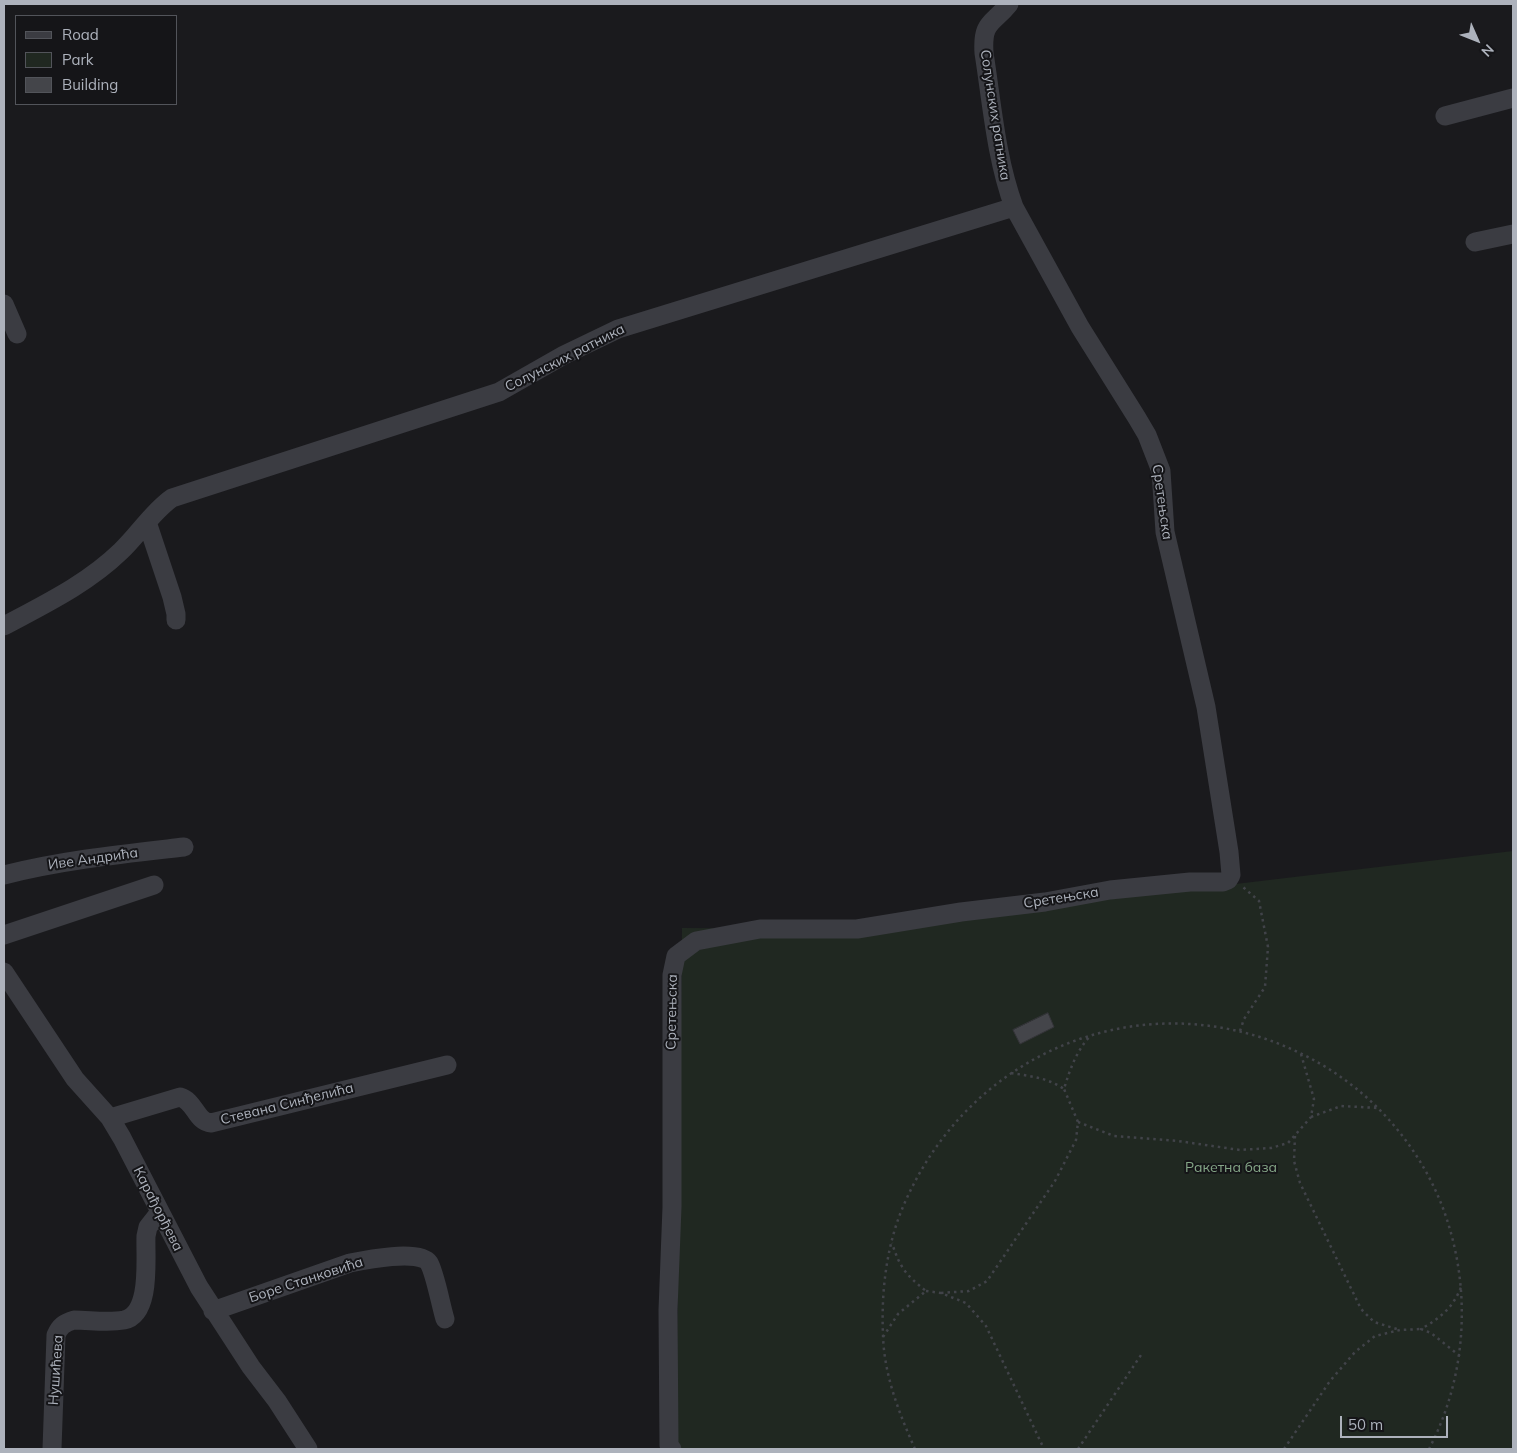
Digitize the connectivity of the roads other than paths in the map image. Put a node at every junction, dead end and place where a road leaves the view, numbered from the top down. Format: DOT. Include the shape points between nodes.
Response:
graph roads {
  1 [pos="1009,4"];
  2 [pos="1513,98"];
  3 [pos="1445,116"];
  4 [pos="1014,208"];
  5 [pos="1513,234"];
  6 [pos="1475,242"];
  7 [pos="4,304"];
  8 [pos="17,334"];
  9 [pos="147,522"];
  10 [pos="176,620"];
  11 [pos="4,626"];
  12 [pos="184,847"];
  13 [pos="4,875"];
  14 [pos="154,885"];
  15 [pos="4,935"];
  16 [pos="4,972"];
  17 [pos="447,1065"];
  18 [pos="110,1118"];
  19 [pos="159,1213"];
  20 [pos="213,1311"];
  21 [pos="445,1319"];
  22 [pos="52,1449"];
  23 [pos="308,1449"];
  24 [pos="672,1449"];
  1 -- 4 [label="street, Солунских ратника" via="987,28 983,39 1001,161"];
  2 -- 3 [label="street"];
  4 -- 9 [label="street, Солунских ратника" via="618,329 499,392 172,498 161,505"];
  4 -- 24 [label="street, Сретењска" via="1080,327 1138,418 1161,471 1165,532 1206,707 1230,852 1231,876 1223,882 1119,889 857,930 760,929 696,941 676,956 672,975 672,1208 668,1310 669,1446"];
  5 -- 6 [label="street"];
  7 -- 8 [label="street"];
  9 -- 10 [label="street"];
  9 -- 11 [label="street, Солунских ратника" via="122,551 97,572 71,590"];
  12 -- 13 [label="street, Иве Андрића" via="83,859"];
  14 -- 15 [label="street"];
  16 -- 18 [label="street, Карађорђева" via="75,1079"];
  17 -- 18 [label="street, Стевана Синђелића" via="211,1123 202,1120 190,1102 180,1097"];
  18 -- 19 [label="street, Карађорђева"];
  19 -- 20 [label="street, Карађорђева"];
  19 -- 22 [label="street, Нушићева" via="148,1227 144,1294 135,1315 123,1320 74,1320 59,1328 56,1335"];
  20 -- 21 [label="street, Боре Станковића" via="350,1263 413,1256 429,1264"];
  20 -- 23 [label="street, Карађорђева"];
}
